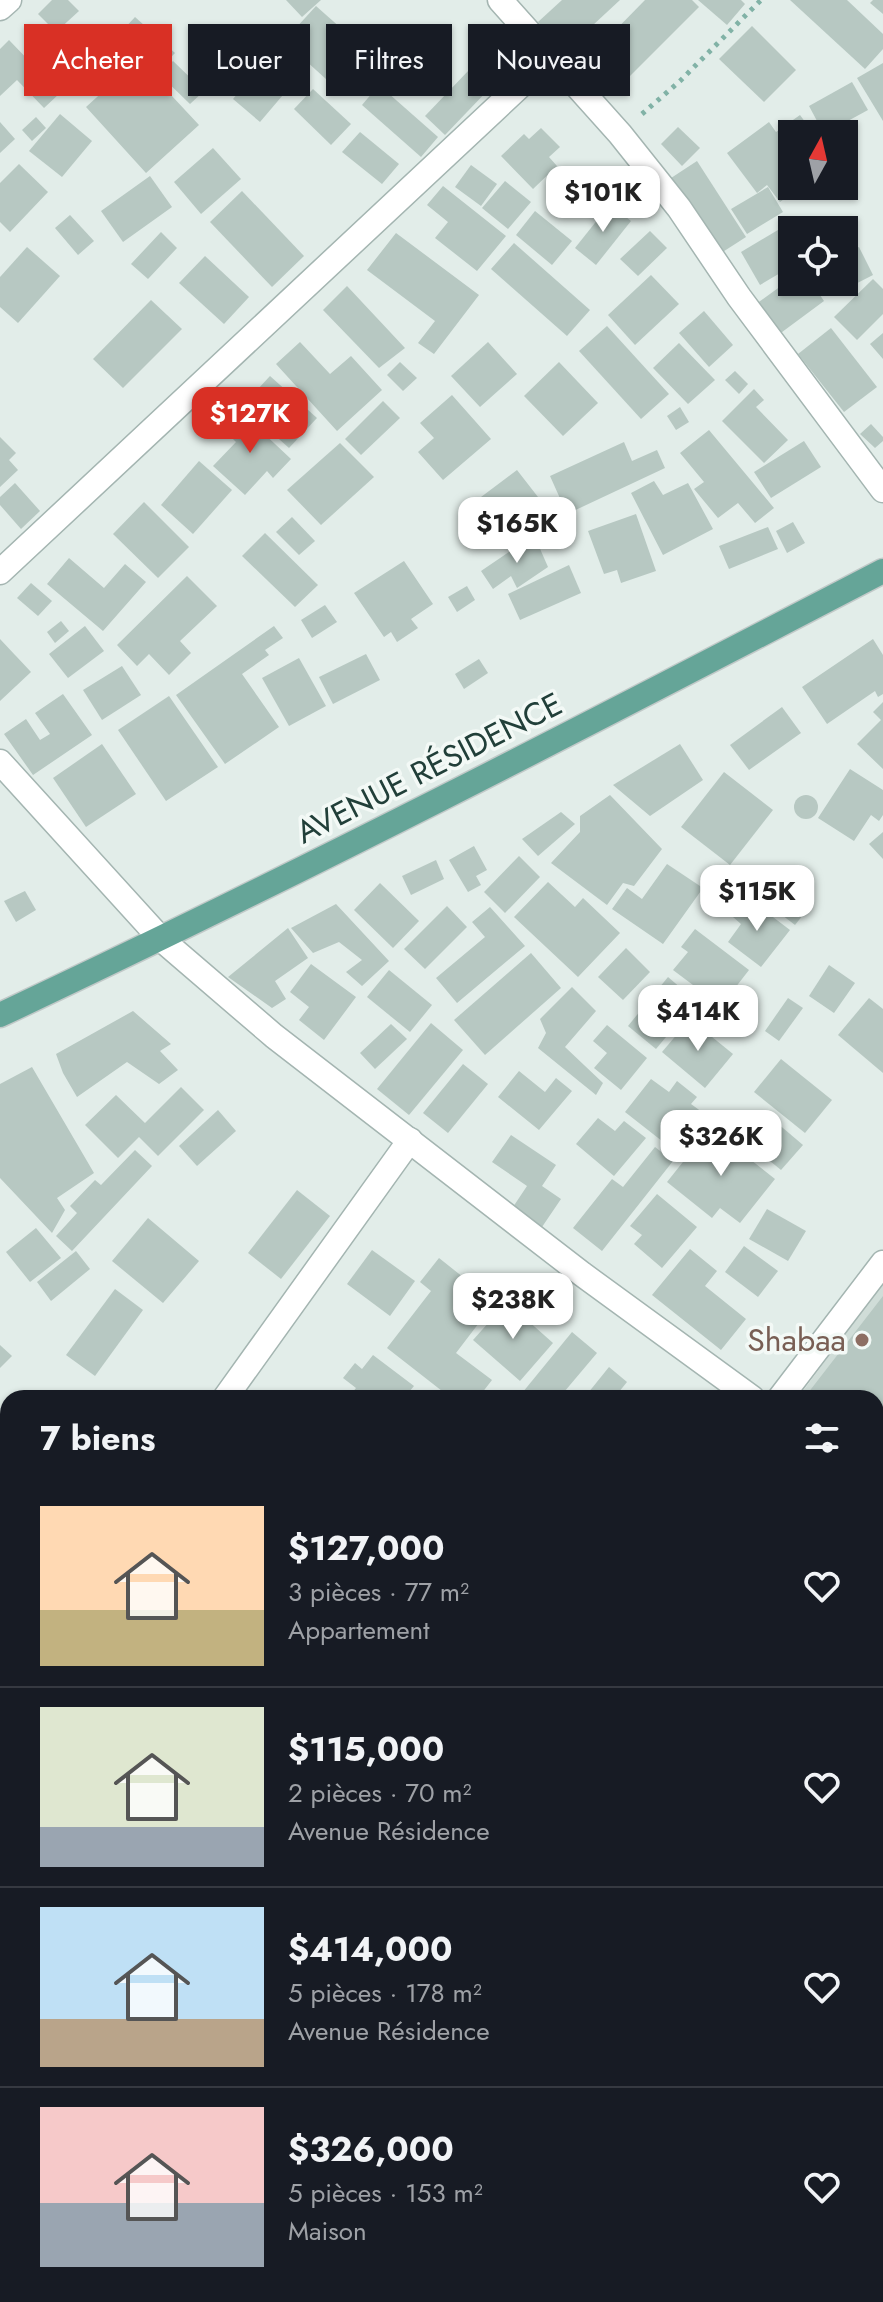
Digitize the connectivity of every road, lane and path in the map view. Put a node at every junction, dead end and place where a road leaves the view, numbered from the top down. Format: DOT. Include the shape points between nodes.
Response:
graph roads {
  1 [pos="9,0"];
  2 [pos="500,0"];
  3 [pos="761,0"];
  4 [pos="0,8"];
  5 [pos="522,24"];
  6 [pos="509,96"];
  7 [pos="587,96"];
  8 [pos="620,134"];
  9 [pos="883,490"];
  10 [pos="883,571"];
  11 [pos="0,572"];
  12 [pos="0,762"];
  13 [pos="161,939"];
  14 [pos="0,1015"];
  15 [pos="410,1140"];
  16 [pos="883,1263"];
  17 [pos="231,1390"];
  18 [pos="741,1390"];
  19 [pos="786,1390"];
  1 -- 4 [label="street"];
  2 -- 5 [label="street"];
  3 -- 8 [label="path"];
  6 -- 11 [label="street"];
  7 -- 8 [label="street"];
  8 -- 9 [label="street"];
  10 -- 13 [label="main road, AVENUE RÉSIDENCE"];
  12 -- 13 [label="street"];
  13 -- 14 [label="main road, AVENUE RÉSIDENCE"];
  13 -- 15 [label="street" via="274,1036"];
  15 -- 17 [label="street"];
  15 -- 18 [label="street"];
  16 -- 19 [label="street"];
}
